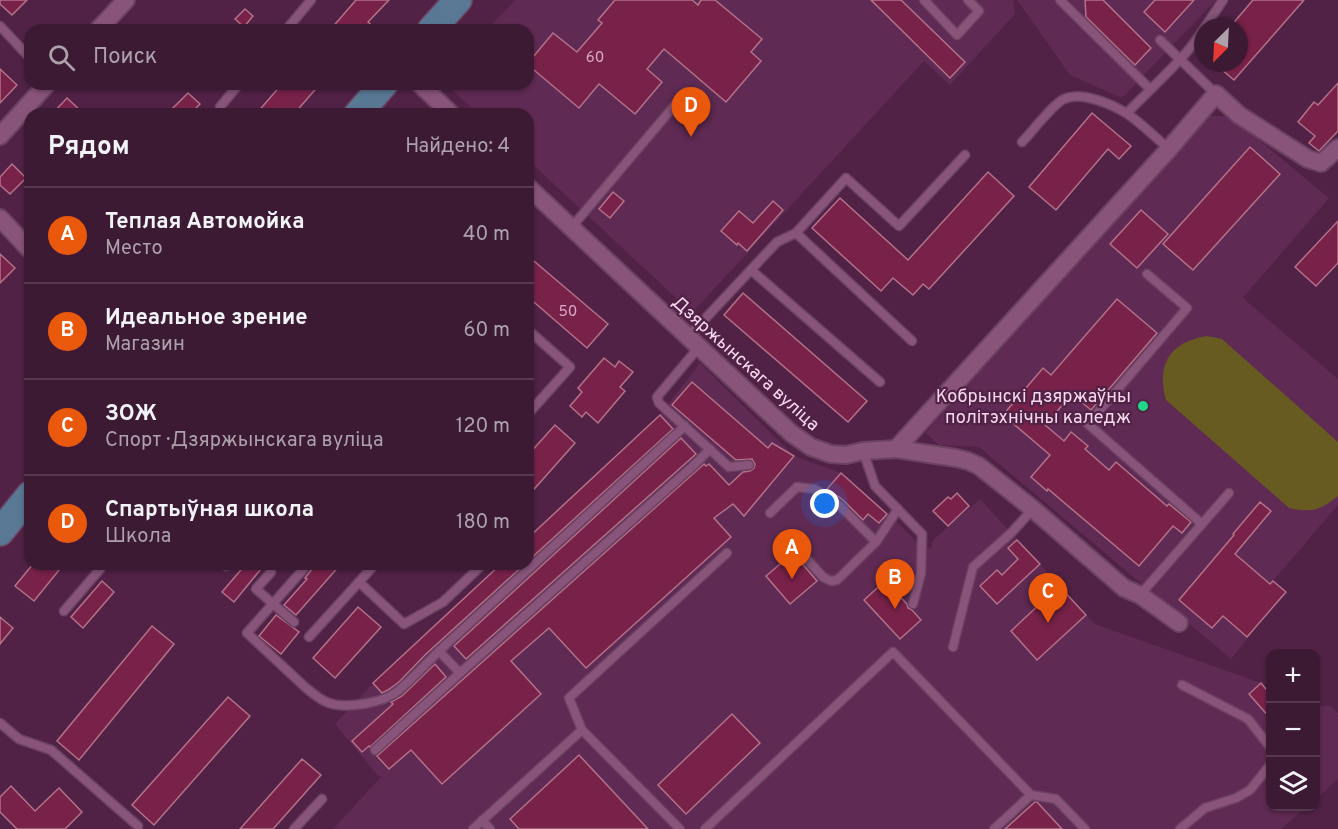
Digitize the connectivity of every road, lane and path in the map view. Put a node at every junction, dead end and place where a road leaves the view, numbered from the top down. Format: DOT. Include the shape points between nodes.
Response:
graph roads {
  1 [pos="126,0"];
  2 [pos="311,0"];
  3 [pos="458,0"];
  4 [pos="924,0"];
  5 [pos="968,0"];
  6 [pos="1060,0"];
  7 [pos="1220,1"];
  8 [pos="1210,18"];
  9 [pos="104,24"];
  10 [pos="291,24"];
  11 [pos="436,24"];
  12 [pos="0,26"];
  13 [pos="1160,39"];
  14 [pos="1194,42"];
  15 [pos="24,52"];
  16 [pos="1179,59"];
  17 [pos="1150,89"];
  18 [pos="42,90"];
  19 [pos="234,90"];
  20 [pos="379,90"];
  21 [pos="426,90"];
  22 [pos="685,93"];
  23 [pos="1216,94"];
  24 [pos="220,107"];
  25 [pos="25,108"];
  26 [pos="363,108"];
  27 [pos="445,108"];
  28 [pos="24,109"];
  29 [pos="1127,113"];
  30 [pos="0,136"];
  31 [pos="1022,142"];
  32 [pos="1338,148"];
  33 [pos="1169,149"];
  34 [pos="965,155"];
  35 [pos="534,193"];
  36 [pos="0,218"];
  37 [pos="571,228"];
  38 [pos="796,232"];
  39 [pos="24,244"];
  40 [pos="751,270"];
  41 [pos="1147,274"];
  42 [pos="534,335"];
  43 [pos="912,340"];
  44 [pos="693,342"];
  45 [pos="880,382"];
  46 [pos="534,407"];
  47 [pos="685,426"];
  48 [pos="710,449"];
  49 [pos="896,449"];
  50 [pos="863,451"];
  51 [pos="749,465"];
  52 [pos="1229,494"];
  53 [pos="24,506"];
  54 [pos="898,509"];
  55 [pos="1033,509"];
  56 [pos="770,513"];
  57 [pos="1202,524"];
  58 [pos="0,532"];
  59 [pos="786,536"];
  60 [pos="876,542"];
  61 [pos="727,554"];
  62 [pos="534,564"];
  63 [pos="99,570"];
  64 [pos="303,570"];
  65 [pos="370,570"];
  66 [pos="477,570"];
  67 [pos="528,570"];
  68 [pos="271,572"];
  69 [pos="359,582"];
  70 [pos="1140,595"];
  71 [pos="273,604"];
  72 [pos="913,604"];
  73 [pos="64,611"];
  74 [pos="294,622"];
  75 [pos="1179,623"];
  76 [pos="309,637"];
  77 [pos="953,647"];
  78 [pos="439,651"];
  79 [pos="460,673"];
  80 [pos="1182,686"];
  81 [pos="0,723"];
  82 [pos="582,729"];
  83 [pos="1266,742"];
  84 [pos="375,750"];
  85 [pos="1266,770"];
  86 [pos="1031,795"];
  87 [pos="322,799"];
  88 [pos="483,820"];
  89 [pos="138,826"];
  90 [pos="294,829"];
  91 [pos="473,829"];
  92 [pos="490,829"];
  93 [pos="680,829"];
  94 [pos="705,829"];
  95 [pos="994,829"];
  96 [pos="1085,829"];
  97 [pos="1180,829"];
  1 -- 9 [label="street"];
  2 -- 10 [label="lane"];
  3 -- 11 [label="main road"];
  4 -- 5 [label="lane" via="957,35 979,11"];
  6 -- 17 [label="lane"];
  7 -- 8 [label="lane"];
  12 -- 15 [label="lane"];
  13 -- 16 [label="lane"];
  14 -- 16 [label="lane"];
  16 -- 17 [label="lane"];
  16 -- 23 [label="lane"];
  17 -- 29 [label="lane"];
  18 -- 25 [label="street"];
  19 -- 24 [label="lane"];
  20 -- 26 [label="main road"];
  21 -- 27 [label="street"];
  22 -- 37 [label="lane"];
  23 -- 32 [label="street" via="1239,115 1308,159 1321,163"];
  23 -- 33 [label="street"];
  28 -- 30 [label="street"];
  29 -- 31 [label="lane" via="1095,99 1064,99"];
  29 -- 33 [label="lane"];
  33 -- 49 [label="street"];
  34 -- 38 [label="lane" via="899,226 846,178"];
  35 -- 37 [label="street, Дзяржынскага вуліца"];
  36 -- 39 [label="street"];
  37 -- 44 [label="street, Дзяржынскага вуліца"];
  38 -- 40 [label="lane" via="777,242"];
  38 -- 43 [label="lane"];
  40 -- 44 [label="lane"];
  40 -- 45 [label="lane"];
  41 -- 57 [label="lane" via="1188,308 1088,424"];
  42 -- 46 [label="lane" via="570,367"];
  44 -- 47 [label="lane" via="657,397"];
  44 -- 50 [label="street, Дзяржынскага вуліца" via="811,447 831,454"];
  47 -- 48 [label="lane"];
  47 -- 62 [label="lane"];
  48 -- 51 [label="lane" via="729,466"];
  48 -- 79 [label="lane"];
  49 -- 50 [label="street, Дзяржынскага вуліца"];
  49 -- 55 [label="street, Дзяржынскага вуліца" via="968,461"];
  50 -- 54 [label="lane" via="875,486"];
  52 -- 57 [label="lane"];
  53 -- 58 [label="main road"];
  54 -- 60 [label="lane"];
  54 -- 72 [label="lane" via="922,534 921,573"];
  55 -- 70 [label="street, Дзяржынскага вуліца" via="1124,588"];
  55 -- 77 [label="lane" via="973,567"];
  56 -- 60 [label="lane" via="797,487 815,489 838,504"];
  57 -- 70 [label="lane"];
  59 -- 60 [label="lane" via="831,581 837,580"];
  61 -- 82 [label="lane" via="569,698"];
  63 -- 73 [label="lane"];
  64 -- 71 [label="lane"];
  65 -- 69 [label="lane"];
  66 -- 69 [label="lane" via="443,602 404,624"];
  67 -- 78 [label="lane"];
  68 -- 71 [label="lane" via="256,589"];
  69 -- 76 [label="lane"];
  70 -- 75 [label="street, Дзяржынскага вуліца"];
  71 -- 74 [label="lane"];
  71 -- 78 [label="lane" via="248,633 305,687 328,702 342,705 381,700 396,693"];
  78 -- 79 [label="lane"];
  79 -- 84 [label="lane"];
  80 -- 83 [label="lane" via="1248,719"];
  81 -- 89 [label="lane" via="19,739 51,750"];
  82 -- 88 [label="lane"];
  82 -- 93 [label="lane"];
  85 -- 97 [label="lane" via="1250,790 1205,808"];
  86 -- 94 [label="lane" via="893,652"];
  86 -- 95 [label="lane"];
  86 -- 96 [label="lane" via="1056,799"];
  87 -- 90 [label="lane"];
  88 -- 91 [label="lane"];
  88 -- 92 [label="lane"];
}
